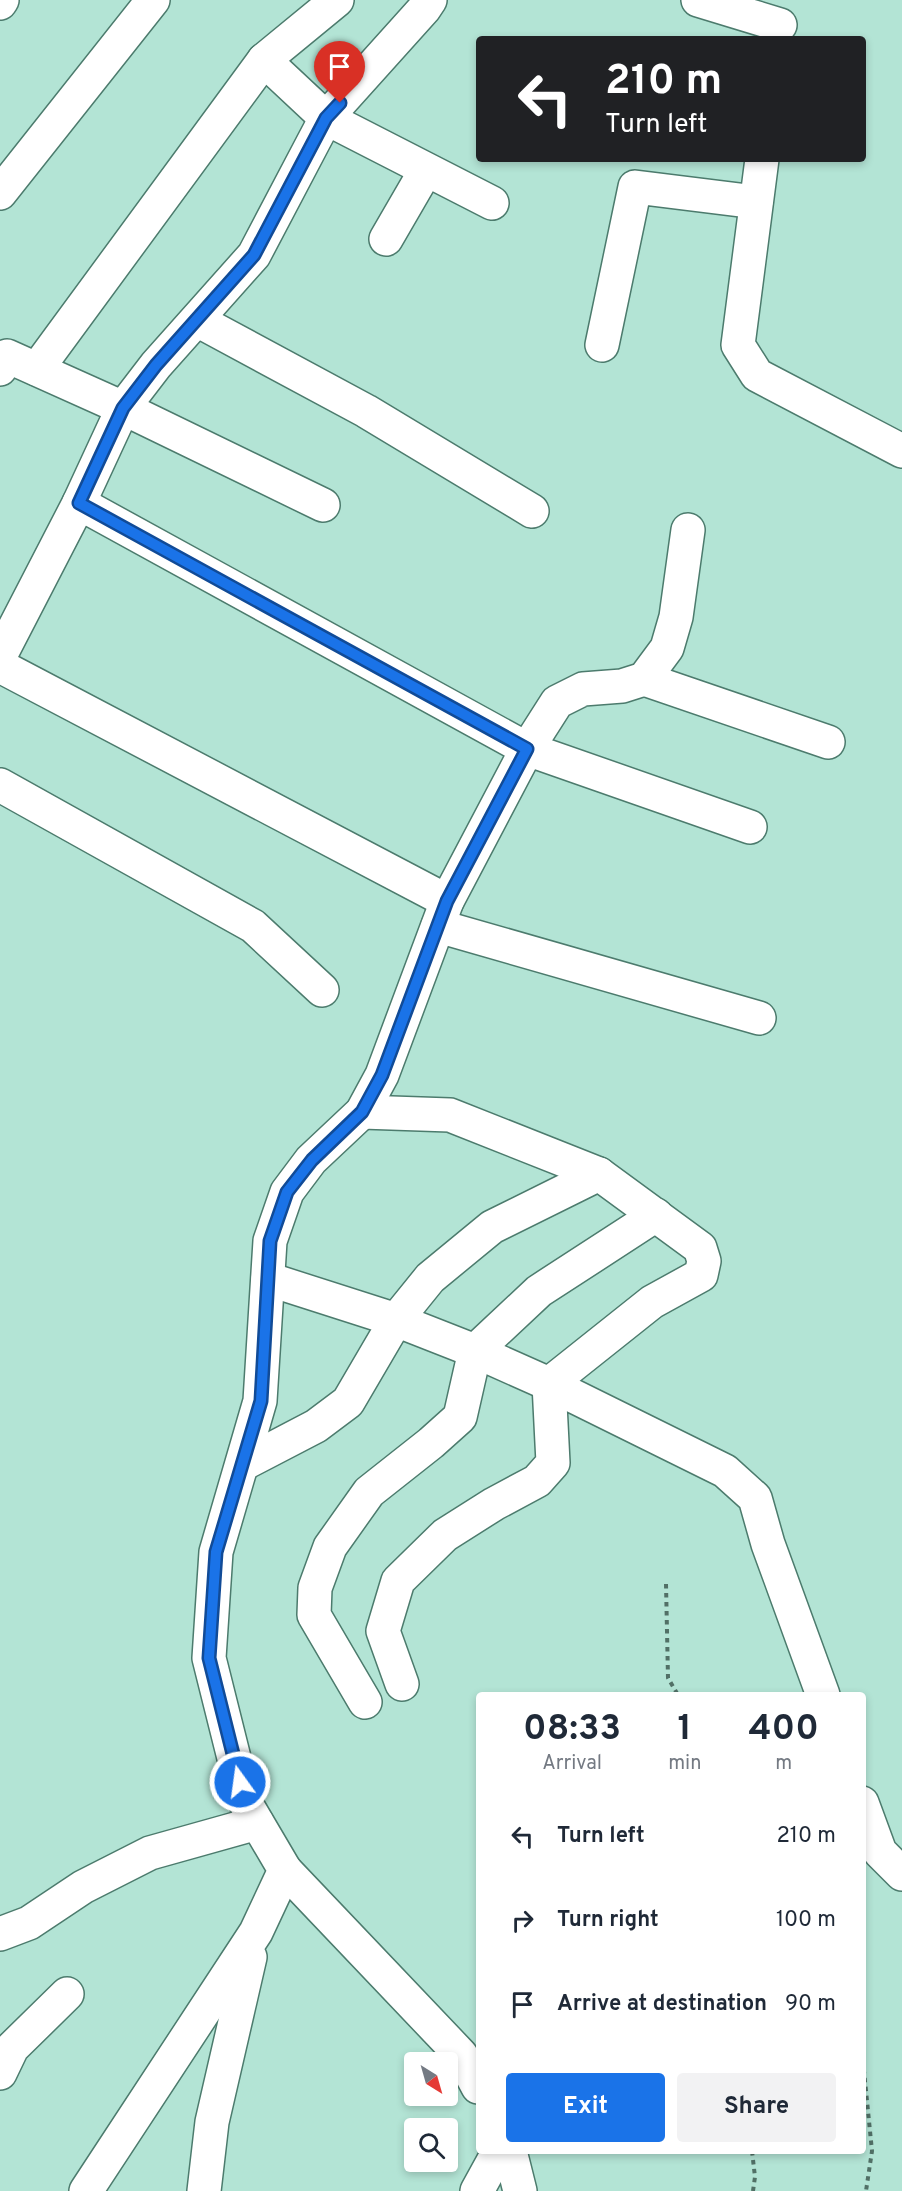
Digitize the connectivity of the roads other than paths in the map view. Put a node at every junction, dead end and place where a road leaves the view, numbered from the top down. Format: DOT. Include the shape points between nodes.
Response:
graph roads {
  1 [pos="153,0"];
  2 [pos="337,0"];
  3 [pos="430,0"];
  4 [pos="698,0"];
  5 [pos="781,21"];
  6 [pos="264,60"];
  7 [pos="326,118"];
  8 [pos="762,162"];
  9 [pos="426,170"];
  10 [pos="0,192"];
  11 [pos="756,202"];
  12 [pos="492,203"];
  13 [pos="386,239"];
  14 [pos="197,320"];
  15 [pos="602,345"];
  16 [pos="0,369"];
  17 [pos="37,369"];
  18 [pos="123,408"];
  19 [pos="902,452"];
  20 [pos="79,503"];
  21 [pos="323,505"];
  22 [pos="532,511"];
  23 [pos="688,530"];
  24 [pos="0,656"];
  25 [pos="0,666"];
  26 [pos="644,678"];
  27 [pos="828,742"];
  28 [pos="527,749"];
  29 [pos="0,785"];
  30 [pos="750,827"];
  31 [pos="442,914"];
  32 [pos="322,990"];
  33 [pos="759,1018"];
  34 [pos="362,1112"];
  35 [pos="599,1174"];
  36 [pos="656,1215"];
  37 [pos="268,1279"];
  38 [pos="396,1320"];
  39 [pos="475,1351"];
  40 [pos="549,1384"];
  41 [pos="243,1464"];
  42 [pos="402,1684"];
  43 [pos="822,1692"];
  44 [pos="365,1702"];
  45 [pos="866,1814"];
  46 [pos="256,1822"];
  47 [pos="285,1870"];
  48 [pos="902,1874"];
  49 [pos="256,1932"];
  50 [pos="0,1934"];
  51 [pos="67,1994"];
  52 [pos="0,2073"];
  53 [pos="476,2083"];
  54 [pos="497,2154"];
  55 [pos="511,2154"];
  56 [pos="86,2191"];
  57 [pos="204,2191"];
  58 [pos="477,2191"];
  59 [pos="520,2191"];
  1 -- 10 [label="street"];
  2 -- 6 [label="street"];
  3 -- 7 [label="street"];
  4 -- 5 [label="street"];
  6 -- 7 [label="street"];
  6 -- 17 [label="street"];
  7 -- 9 [label="street"];
  7 -- 14 [label="street" via="254,255"];
  8 -- 11 [label="street"];
  9 -- 12 [label="street"];
  9 -- 13 [label="street"];
  11 -- 15 [label="street" via="635,188"];
  11 -- 19 [label="street" via="738,345 757,375"];
  14 -- 18 [label="street"];
  14 -- 22 [label="street" via="366,411"];
  16 -- 17 [label="street" via="7,356"];
  17 -- 18 [label="street"];
  18 -- 20 [label="street"];
  18 -- 21 [label="street"];
  20 -- 24 [label="street"];
  20 -- 28 [label="street"];
  23 -- 26 [label="street" via="676,617 667,648"];
  25 -- 31 [label="street"];
  26 -- 27 [label="street"];
  26 -- 28 [label="street" via="621,686 583,689 557,702"];
  28 -- 30 [label="street"];
  28 -- 31 [label="street"];
  29 -- 32 [label="street" via="252,926"];
  31 -- 33 [label="street"];
  31 -- 34 [label="street" via="382,1075"];
  34 -- 35 [label="street" via="450,1115"];
  34 -- 37 [label="street" via="312,1160 287,1192 270,1241"];
  35 -- 36 [label="street"];
  35 -- 38 [label="street" via="492,1227 430,1278"];
  36 -- 39 [label="street" via="539,1292"];
  36 -- 40 [label="street" via="700,1248 704,1261 701,1275 652,1302"];
  37 -- 38 [label="street"];
  37 -- 41 [label="street" via="261,1401"];
  38 -- 39 [label="street"];
  38 -- 41 [label="street" via="348,1402 316,1426"];
  39 -- 40 [label="street"];
  39 -- 44 [label="street" via="460,1417 369,1492 330,1547 315,1588 314,1615"];
  40 -- 42 [label="street" via="553,1463 537,1481 445,1535 398,1581 383,1631"];
  40 -- 43 [label="street" via="726,1471 755,1498"];
  41 -- 46 [label="street" via="216,1552 209,1658 245,1802"];
  45 -- 48 [label="street" via="880,1852"];
  46 -- 47 [label="street"];
  46 -- 50 [label="street" via="150,1853 83,1887 29,1923"];
  47 -- 49 [label="street"];
  47 -- 53 [label="street" via="461,2055"];
  49 -- 56 [label="street"];
  49 -- 57 [label="street" via="212,2122"];
  51 -- 52 [label="street" via="12,2048"];
  54 -- 58 [label="street"];
  55 -- 59 [label="street"];
}
